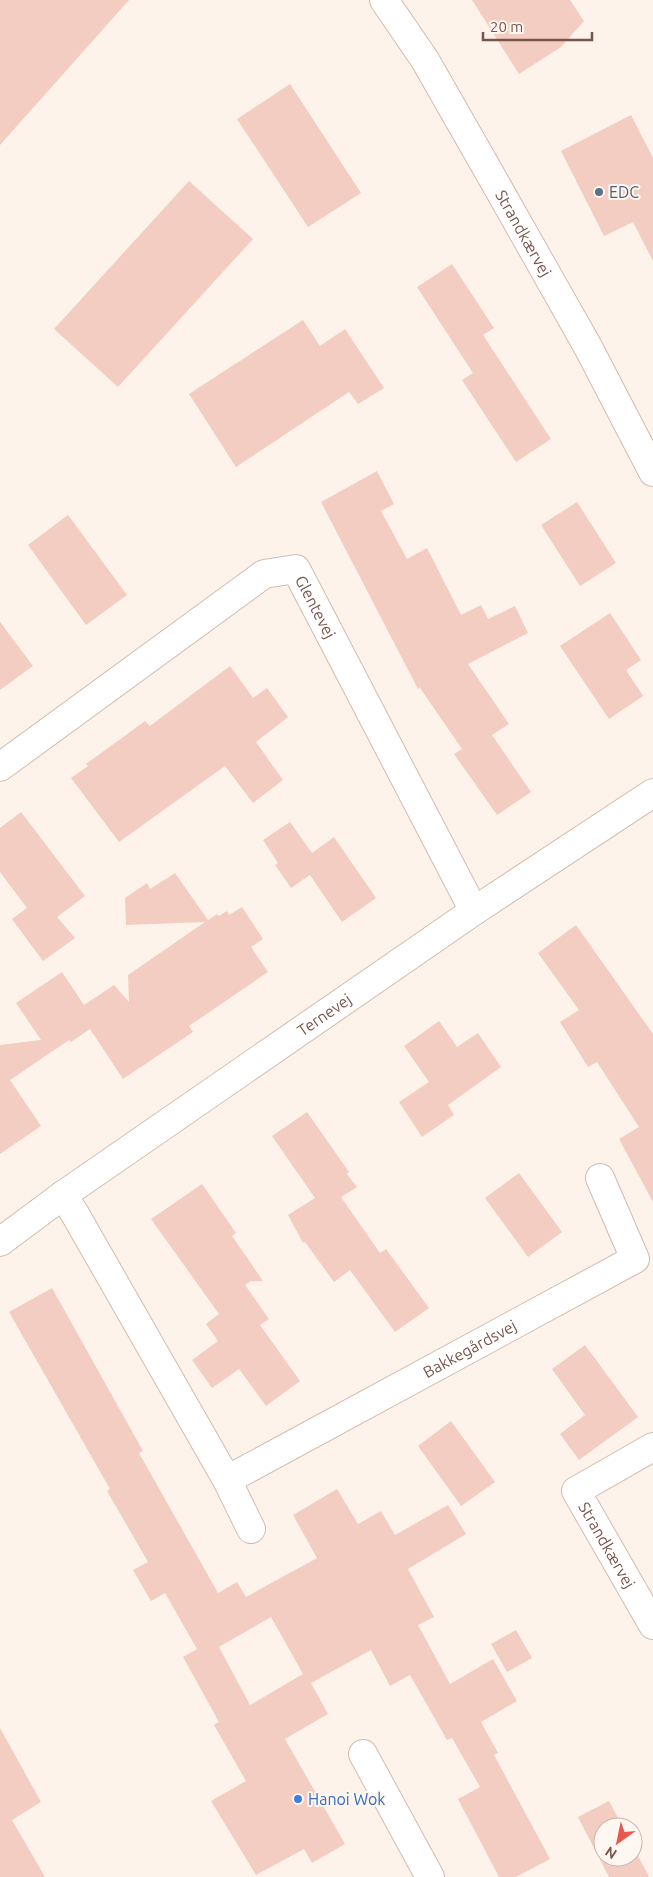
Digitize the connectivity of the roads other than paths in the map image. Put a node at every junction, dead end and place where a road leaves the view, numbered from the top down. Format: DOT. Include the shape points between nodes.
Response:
graph roads {
  1 [pos="384,0"];
  2 [pos="653,472"];
  3 [pos="0,767"];
  4 [pos="653,793"];
  5 [pos="474,911"];
  6 [pos="600,1178"];
  7 [pos="63,1195"];
  8 [pos="0,1242"];
  9 [pos="653,1447"];
  10 [pos="227,1480"];
  11 [pos="251,1529"];
  12 [pos="653,1625"];
  13 [pos="363,1754"];
  14 [pos="430,1877"];
  1 -- 2 [label="street, Strandkærvej" via="424,60 485,165 588,347"];
  3 -- 5 [label="street, Glentevej" via="264,574 296,569"];
  4 -- 5 [label="street, Ternevej"];
  5 -- 7 [label="street, Ternevej"];
  6 -- 10 [label="street, Bakkegårdsvej" via="635,1259"];
  7 -- 8 [label="street, Ternevej"];
  7 -- 10 [label="street"];
  9 -- 12 [label="street, Strandkærvej" via="576,1491"];
  10 -- 11 [label="street"];
  13 -- 14 [label="street"];
}
